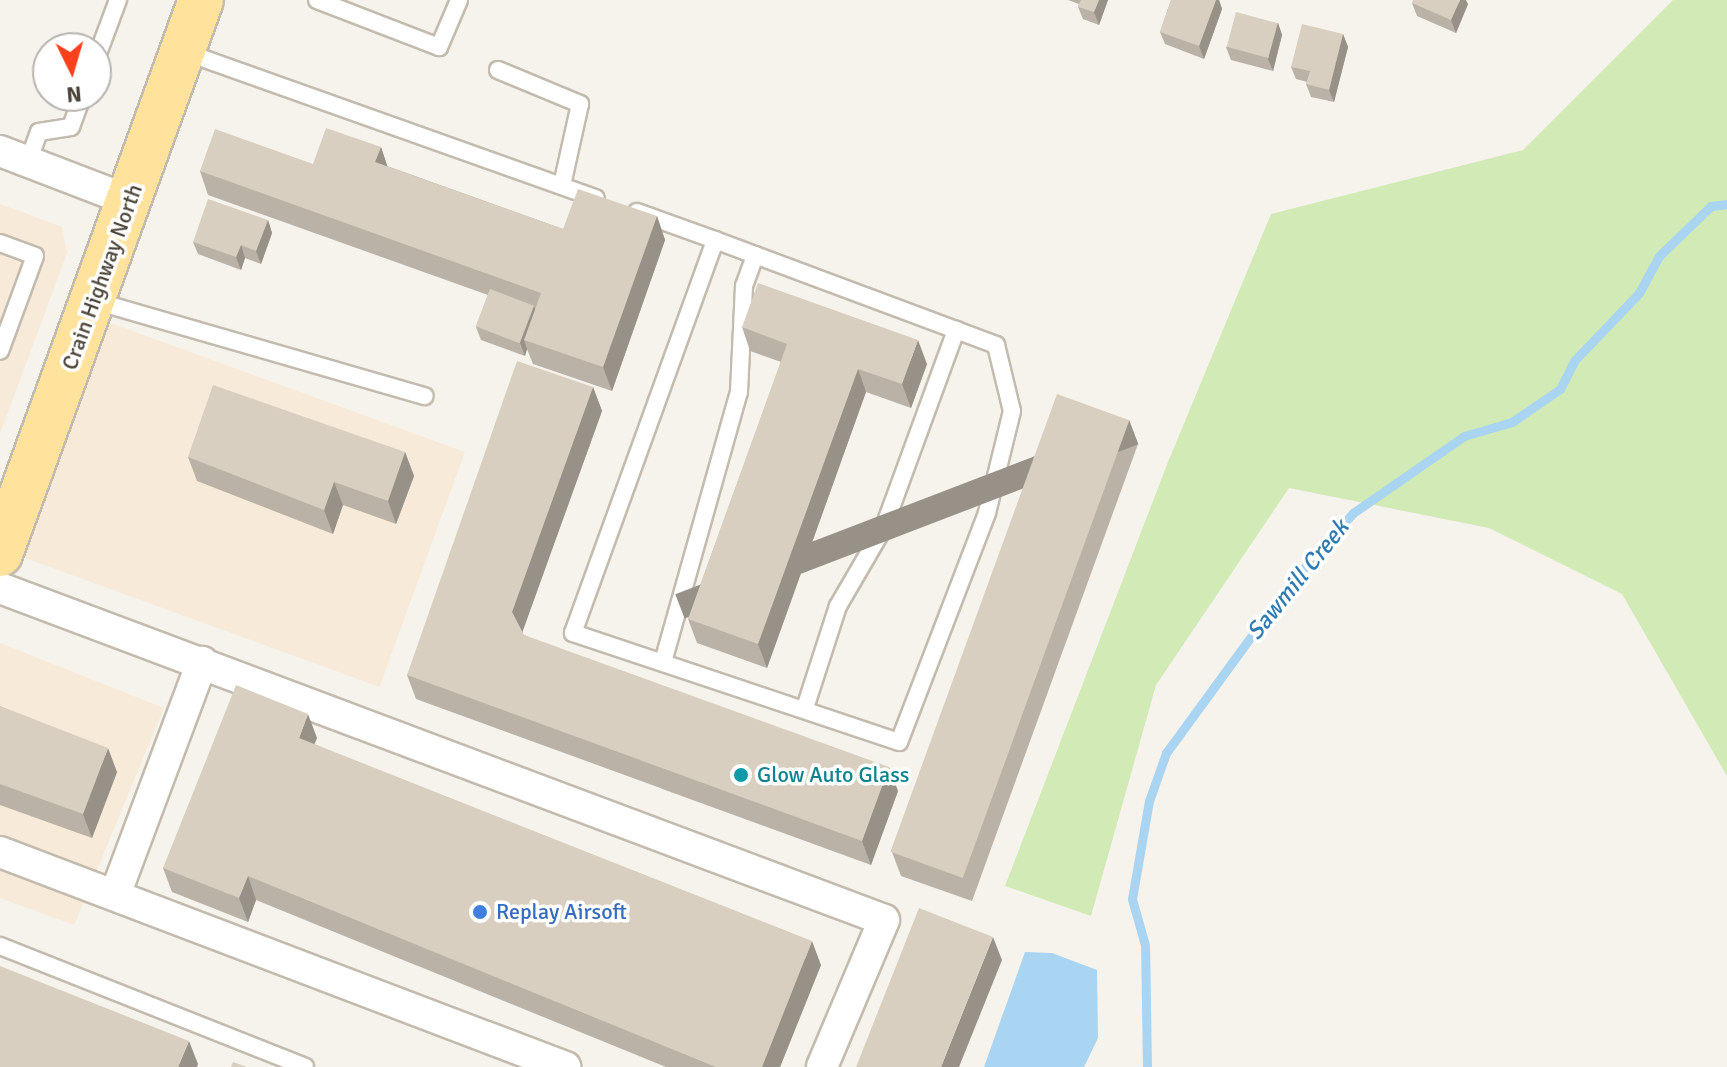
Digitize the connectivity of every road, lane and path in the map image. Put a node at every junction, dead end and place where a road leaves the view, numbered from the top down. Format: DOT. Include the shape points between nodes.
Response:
graph roads {
  1 [pos="118,0"];
  2 [pos="201,0"];
  3 [pos="317,0"];
  4 [pos="459,0"];
  5 [pos="106,32"];
  6 [pos="183,51"];
  7 [pos="498,70"];
  8 [pos="76,112"];
  9 [pos="14,156"];
  10 [pos="562,185"];
  11 [pos="130,201"];
  12 [pos="715,240"];
  13 [pos="0,243"];
  14 [pos="755,255"];
  15 [pos="93,301"];
  16 [pos="956,330"];
  17 [pos="0,351"];
  18 [pos="425,396"];
  19 [pos="0,554"];
  20 [pos="0,588"];
  21 [pos="202,662"];
  22 [pos="663,662"];
  23 [pos="805,708"];
  24 [pos="0,852"];
  25 [pos="115,895"];
  26 [pos="0,946"];
  27 [pos="305,1067"];
  28 [pos="565,1067"];
  29 [pos="822,1067"];
  1 -- 5 [label="lane"];
  2 -- 6 [label="main road, Crain Highway North"];
  3 -- 4 [label="lane" via="439,47"];
  6 -- 10 [label="lane"];
  6 -- 11 [label="main road, Crain Highway North"];
  7 -- 10 [label="lane" via="580,104"];
  8 -- 9 [label="lane" via="71,127 39,132"];
  9 -- 11 [label="street"];
  10 -- 12 [label="lane"];
  11 -- 15 [label="main road, Crain Highway North"];
  12 -- 14 [label="lane"];
  12 -- 22 [label="lane" via="573,633"];
  13 -- 17 [label="lane" via="35,256"];
  14 -- 16 [label="lane"];
  14 -- 22 [label="lane" via="744,286 737,402"];
  15 -- 18 [label="lane"];
  15 -- 19 [label="main road, Crain Highway North"];
  16 -- 23 [label="lane" via="884,527 838,606"];
  16 -- 23 [label="lane" via="996,345 1012,411 987,513 899,742"];
  20 -- 21 [label="street"];
  21 -- 25 [label="street"];
  21 -- 29 [label="street" via="884,920"];
  22 -- 23 [label="lane"];
  24 -- 25 [label="street"];
  25 -- 28 [label="street"];
  26 -- 27 [label="lane"];
}
